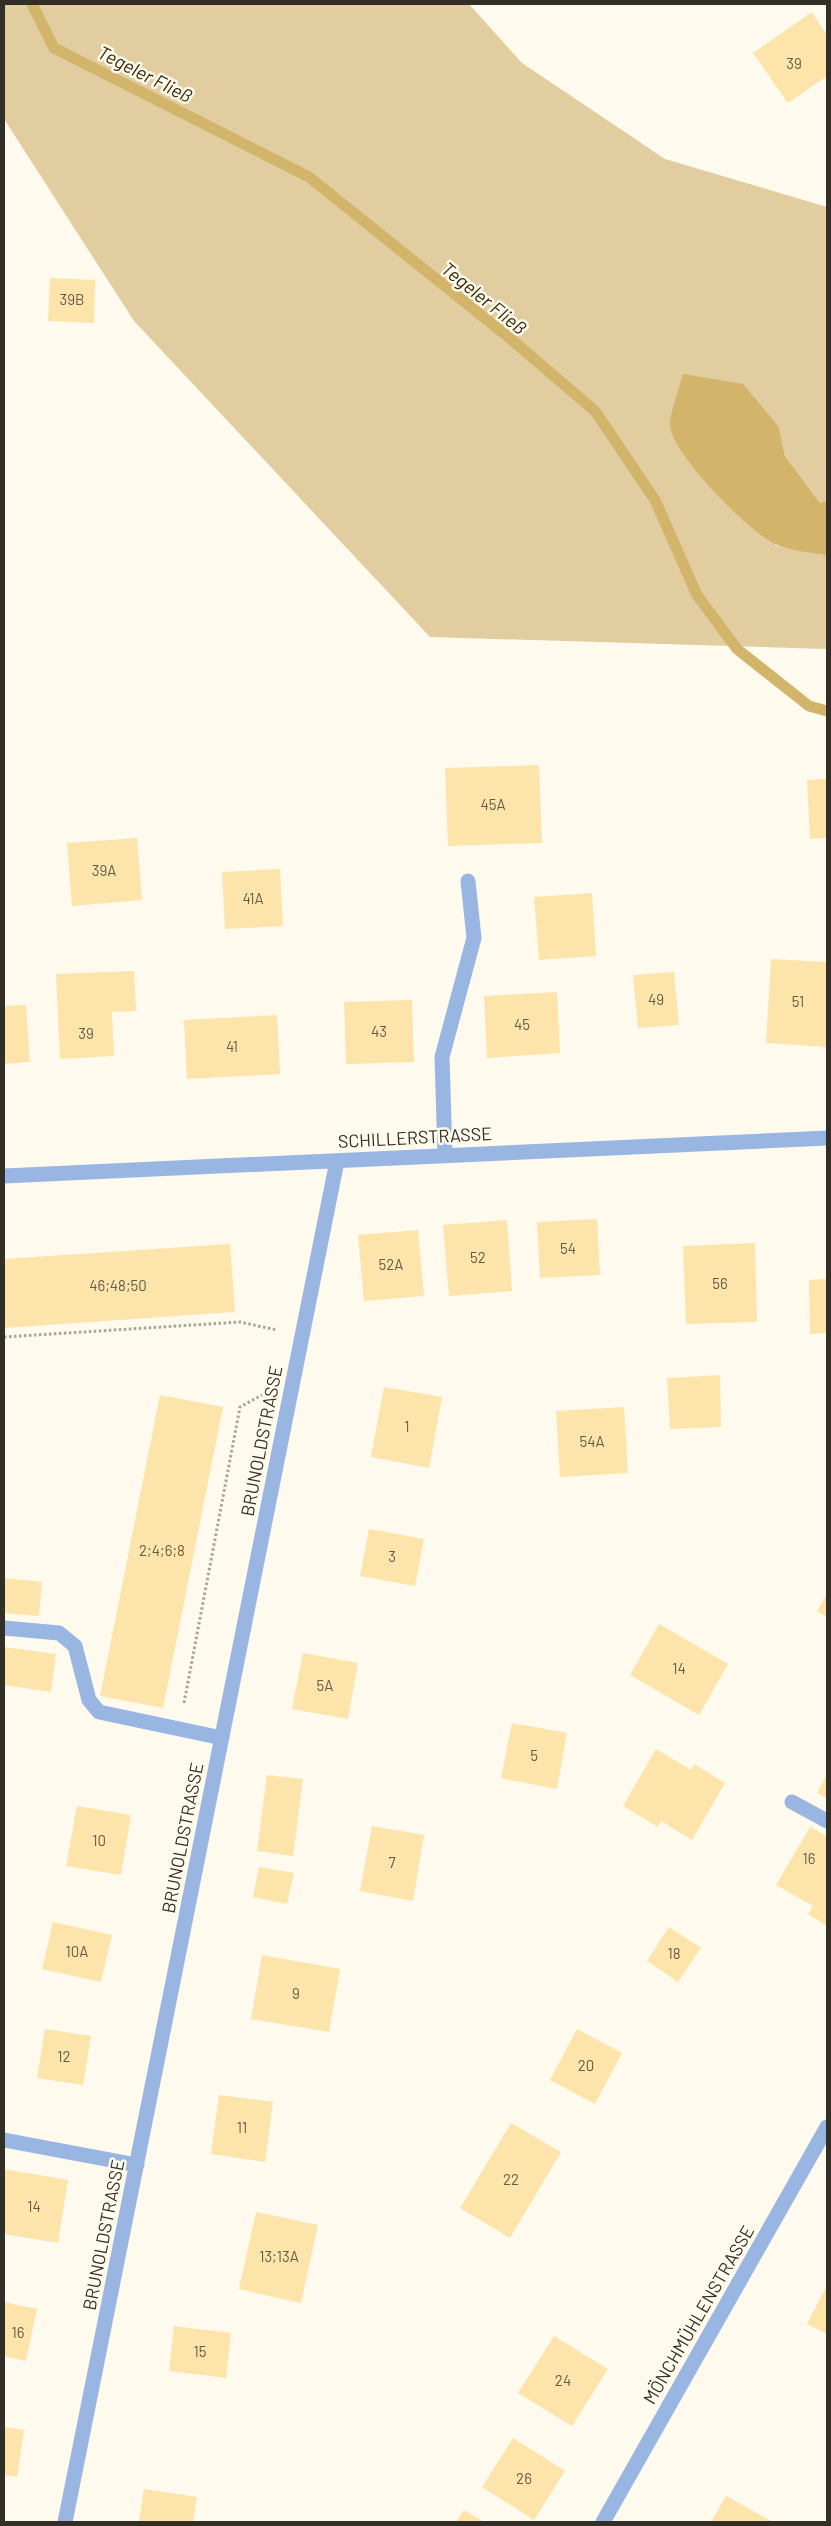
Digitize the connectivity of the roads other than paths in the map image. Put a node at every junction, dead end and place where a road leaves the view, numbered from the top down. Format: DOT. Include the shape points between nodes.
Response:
graph roads {
  1 [pos="468,881"];
  2 [pos="827,1138"];
  3 [pos="445,1155"];
  4 [pos="337,1161"];
  5 [pos="4,1176"];
  6 [pos="4,1628"];
  7 [pos="222,1738"];
  8 [pos="792,1802"];
  9 [pos="827,1821"];
  10 [pos="827,2126"];
  11 [pos="4,2140"];
  12 [pos="137,2165"];
  13 [pos="65,2522"];
  14 [pos="603,2522"];
  1 -- 3 [label="street" via="474,938 442,1057"];
  2 -- 3 [label="street, SCHILLERSTRASSE"];
  3 -- 4 [label="street, SCHILLERSTRASSE"];
  4 -- 5 [label="street, SCHILLERSTRASSE"];
  4 -- 7 [label="street, BRUNOLDSTRASSE"];
  6 -- 7 [label="street" via="59,1633 75,1646 89,1700 99,1712"];
  7 -- 12 [label="street, BRUNOLDSTRASSE"];
  8 -- 9 [label="street"];
  10 -- 14 [label="street, MÖNCHMÜHLENSTRASSE"];
  11 -- 12 [label="street"];
  12 -- 13 [label="street, BRUNOLDSTRASSE"];
}
